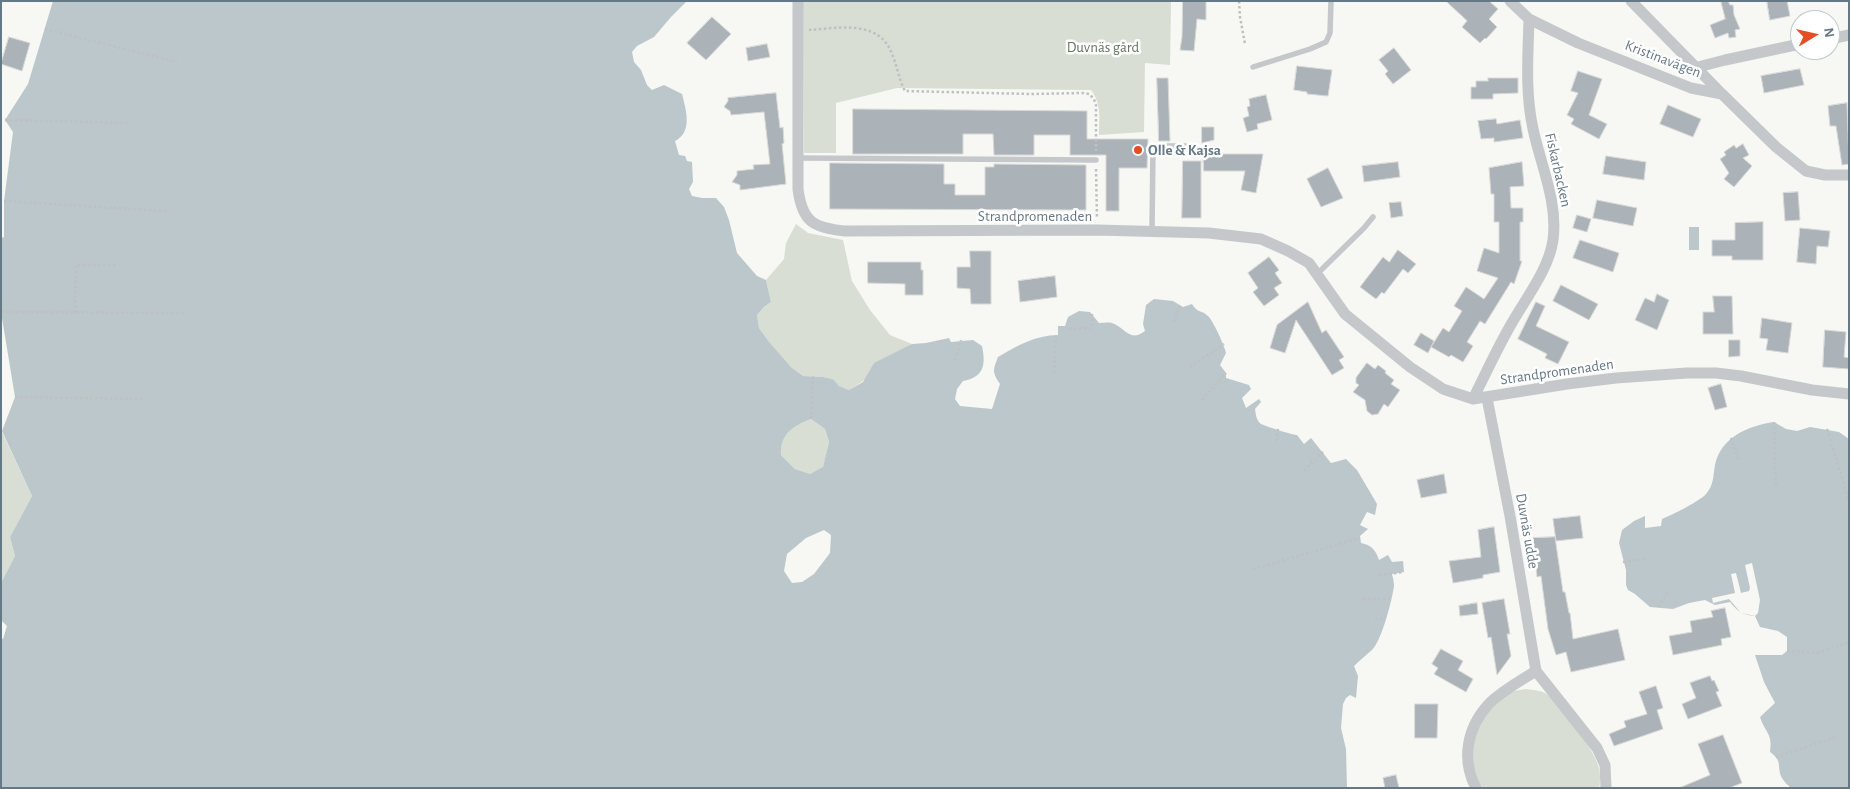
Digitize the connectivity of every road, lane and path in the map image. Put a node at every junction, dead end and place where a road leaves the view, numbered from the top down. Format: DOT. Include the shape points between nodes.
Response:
graph roads {
  1 [pos="798,1"];
  2 [pos="1239,1"];
  3 [pos="1332,1"];
  4 [pos="1510,1"];
  5 [pos="1631,1"];
  6 [pos="1529,19"];
  7 [pos="45,29"];
  8 [pos="798,31"];
  9 [pos="1245,44"];
  10 [pos="1790,46"];
  11 [pos="177,62"];
  12 [pos="1253,67"];
  13 [pos="1698,68"];
  14 [pos="1722,94"];
  15 [pos="5,120"];
  16 [pos="130,123"];
  17 [pos="1193,146"];
  18 [pos="798,158"];
  19 [pos="1096,160"];
  20 [pos="1849,176"];
  21 [pos="4,201"];
  22 [pos="166,211"];
  23 [pos="1373,217"];
  24 [pos="1097,230"];
  25 [pos="1152,232"];
  26 [pos="118,265"];
  27 [pos="1317,274"];
  28 [pos="1180,306"];
  29 [pos="1,312"];
  30 [pos="76,313"];
  31 [pos="183,313"];
  32 [pos="1092,314"];
  33 [pos="1174,322"];
  34 [pos="1069,329"];
  35 [pos="1056,335"];
  36 [pos="961,340"];
  37 [pos="1224,344"];
  38 [pos="955,360"];
  39 [pos="1190,367"];
  40 [pos="1054,373"];
  41 [pos="1226,373"];
  42 [pos="813,376"];
  43 [pos="1849,394"];
  44 [pos="15,397"];
  45 [pos="145,398"];
  46 [pos="1487,398"];
  47 [pos="1473,399"];
  48 [pos="1202,400"];
  49 [pos="811,419"];
  50 [pos="1774,422"];
  51 [pos="1278,429"];
  52 [pos="1826,429"];
  53 [pos="1731,438"];
  54 [pos="1276,441"];
  55 [pos="1323,452"];
  56 [pos="1738,459"];
  57 [pos="1304,471"];
  58 [pos="1776,486"];
  59 [pos="1849,501"];
  60 [pos="1360,538"];
  61 [pos="1647,559"];
  62 [pos="1623,562"];
  63 [pos="1253,568"];
  64 [pos="1404,572"];
  65 [pos="1379,575"];
  66 [pos="1668,592"];
  67 [pos="1363,599"];
  68 [pos="1391,599"];
  69 [pos="1658,607"];
  70 [pos="1375,618"];
  71 [pos="1385,619"];
  72 [pos="1849,642"];
  73 [pos="1787,651"];
  74 [pos="1536,671"];
  75 [pos="1836,737"];
  76 [pos="1776,757"];
  77 [pos="1476,788"];
  78 [pos="1606,788"];
  1 -- 8 [label="street, Strandpromenaden"];
  2 -- 9 [label="path"];
  3 -- 12 [label="lane" via="1330,33 1326,42"];
  4 -- 6 [label="street, Kristinavägen"];
  5 -- 13 [label="street"];
  6 -- 14 [label="street, Kristinavägen" via="1578,43 1691,88"];
  6 -- 47 [label="street, Fiskarbacken" via="1529,107 1551,194 1553,241 1544,267"];
  7 -- 11 [label="path"];
  8 -- 18 [label="street, Strandpromenaden"];
  8 -- 19 [label="path" via="851,28 876,33 891,51 905,91 1088,94 1096,105"];
  10 -- 13 [label="street"];
  13 -- 14 [label="street"];
  14 -- 20 [label="street" via="1776,147 1806,171"];
  15 -- 16 [label="path"];
  17 -- 25 [label="lane" via="1154,146"];
  18 -- 19 [label="lane"];
  18 -- 24 [label="street, Strandpromenaden" via="798,189 803,210 815,225 826,229"];
  19 -- 24 [label="path"];
  21 -- 22 [label="path"];
  23 -- 27 [label="lane"];
  24 -- 25 [label="street, Strandpromenaden"];
  25 -- 27 [label="street, Strandpromenaden" via="1209,233 1261,239 1309,263"];
  26 -- 30 [label="path" via="76,265"];
  27 -- 47 [label="street, Strandpromenaden" via="1345,314 1410,367 1443,389"];
  28 -- 33 [label="path"];
  29 -- 30 [label="path"];
  30 -- 31 [label="path"];
  32 -- 34 [label="path" via="1092,328"];
  35 -- 40 [label="path"];
  36 -- 38 [label="path"];
  37 -- 39 [label="path"];
  41 -- 48 [label="path"];
  42 -- 49 [label="path"];
  43 -- 46 [label="street, Strandpromenaden" via="1733,375 1687,373 1606,379"];
  44 -- 45 [label="path"];
  46 -- 47 [label="street, Strandpromenaden"];
  46 -- 74 [label="street, Duvnäs udde"];
  50 -- 58 [label="path"];
  51 -- 54 [label="path"];
  52 -- 59 [label="path"];
  53 -- 56 [label="path"];
  55 -- 57 [label="path"];
  60 -- 63 [label="path"];
  61 -- 62 [label="path"];
  64 -- 65 [label="path"];
  66 -- 69 [label="path"];
  67 -- 68 [label="path"];
  70 -- 71 [label="path"];
  72 -- 73 [label="path" via="1817,653"];
  74 -- 77 [label="street" via="1488,704 1472,727 1466,755"];
  74 -- 78 [label="street, Duvnäs udde" via="1597,748 1605,765"];
  75 -- 76 [label="path"];
}
